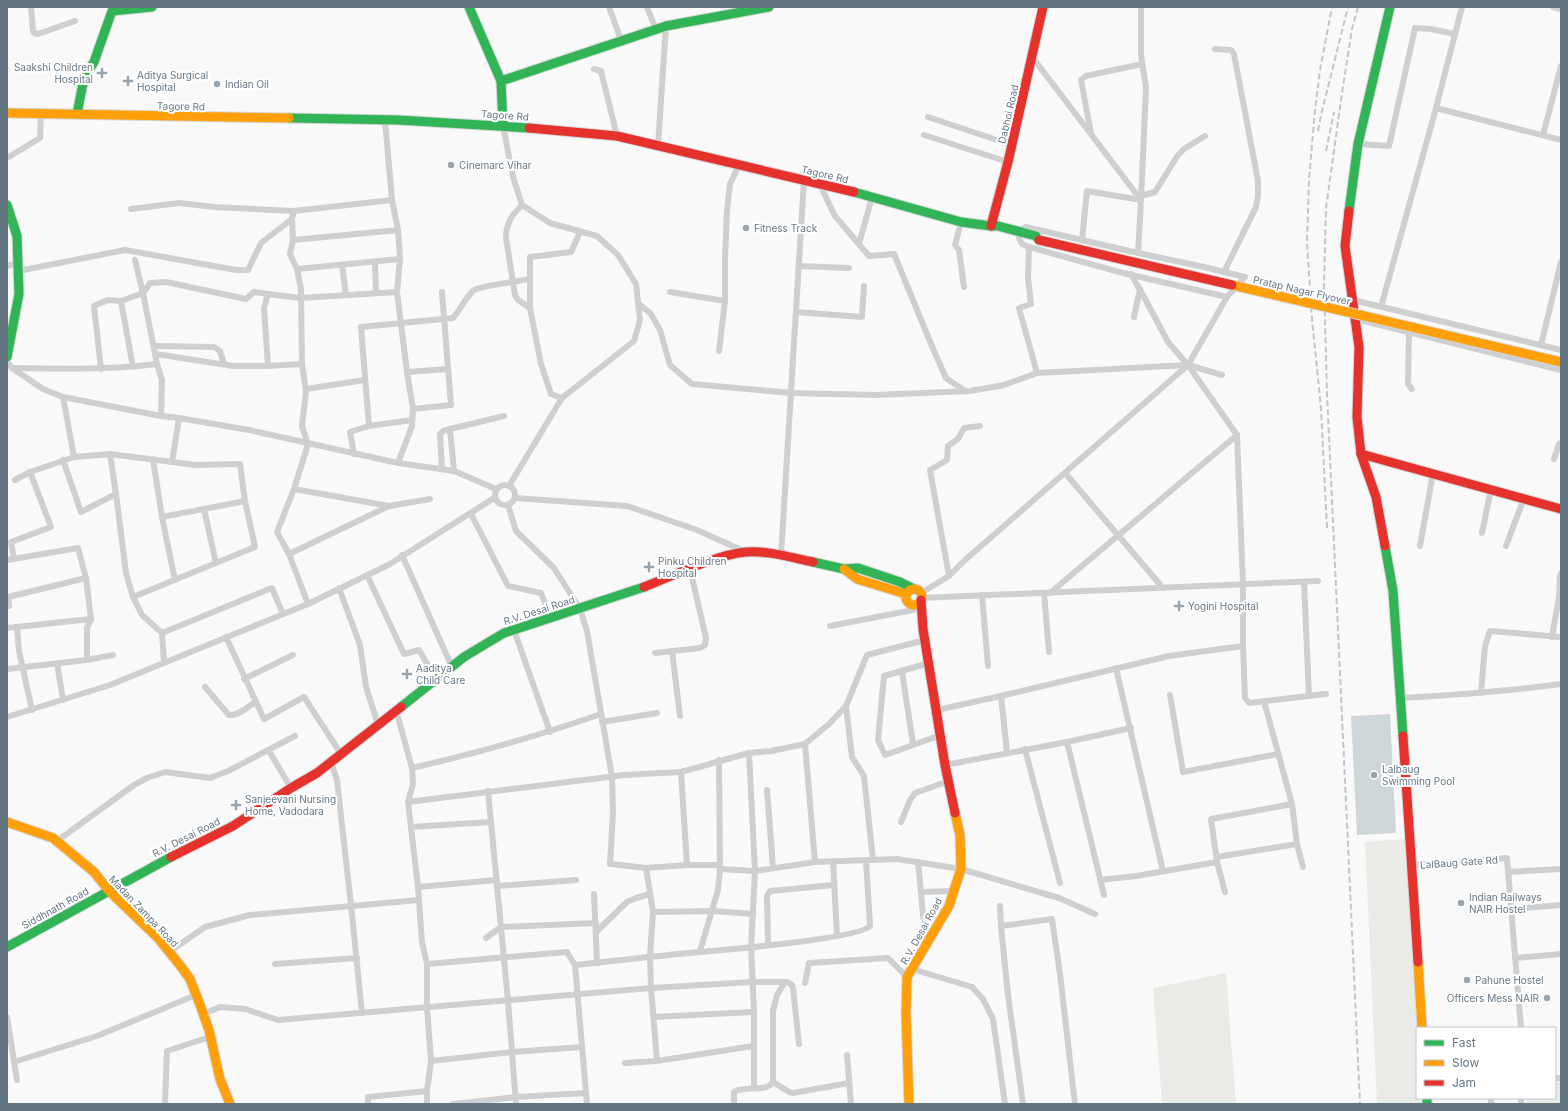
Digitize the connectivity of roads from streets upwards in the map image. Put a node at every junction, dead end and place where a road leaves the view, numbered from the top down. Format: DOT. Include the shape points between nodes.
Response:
graph roads {
  1 [pos="30,7"];
  2 [pos="152,7"];
  3 [pos="469,7"];
  4 [pos="609,7"];
  5 [pos="647,7"];
  6 [pos="769,7"];
  7 [pos="1043,7"];
  8 [pos="1141,7"];
  9 [pos="1390,7"];
  10 [pos="1462,7"];
  11 [pos="1553,7"];
  12 [pos="114,8"];
  13 [pos="1561,9"];
  14 [pos="739,10"];
  15 [pos="75,21"];
  16 [pos="666,26"];
  17 [pos="656,30"];
  18 [pos="1455,34"];
  19 [pos="621,40"];
  20 [pos="1215,49"];
  21 [pos="1032,58"];
  22 [pos="1142,64"];
  23 [pos="1561,66"];
  24 [pos="594,69"];
  25 [pos="501,81"];
  26 [pos="1436,108"];
  27 [pos="7,113"];
  28 [pos="41,114"];
  29 [pos="77,114"];
  30 [pos="928,117"];
  31 [pos="386,120"];
  32 [pos="503,126"];
  33 [pos="924,135"];
  34 [pos="1543,135"];
  35 [pos="617,136"];
  36 [pos="1092,136"];
  37 [pos="1205,136"];
  38 [pos="1561,140"];
  39 [pos="1358,144"];
  40 [pos="658,145"];
  41 [pos="1012,145"];
  42 [pos="7,158"];
  43 [pos="1008,162"];
  44 [pos="739,165"];
  45 [pos="804,180"];
  46 [pos="819,184"];
  47 [pos="872,197"];
  48 [pos="1141,198"];
  49 [pos="392,200"];
  50 [pos="7,205"];
  51 [pos="522,205"];
  52 [pos="131,209"];
  53 [pos="294,211"];
  54 [pos="292,219"];
  55 [pos="961,222"];
  56 [pos="991,226"];
  57 [pos="398,230"];
  58 [pos="580,232"];
  59 [pos="1023,238"];
  60 [pos="293,240"];
  61 [pos="1082,240"];
  62 [pos="859,244"];
  63 [pos="1138,253"];
  64 [pos="135,260"];
  65 [pos="400,260"];
  66 [pos="375,262"];
  67 [pos="1561,262"];
  68 [pos="342,265"];
  69 [pos="7,266"];
  70 [pos="799,266"];
  71 [pos="18,267"];
  72 [pos="849,268"];
  73 [pos="297,269"];
  74 [pos="1224,272"];
  75 [pos="1131,274"];
  76 [pos="530,279"];
  77 [pos="513,282"];
  78 [pos="864,286"];
  79 [pos="964,287"];
  80 [pos="1140,289"];
  81 [pos="397,292"];
  82 [pos="442,292"];
  83 [pos="670,292"];
  84 [pos="143,293"];
  85 [pos="268,294"];
  86 [pos="376,294"];
  87 [pos="346,295"];
  88 [pos="1227,297"];
  89 [pos="300,298"];
  90 [pos="1353,300"];
  91 [pos="121,301"];
  92 [pos="726,301"];
  93 [pos="638,303"];
  94 [pos="1381,307"];
  95 [pos="530,308"];
  96 [pos="796,312"];
  97 [pos="1134,317"];
  98 [pos="1356,319"];
  99 [pos="444,320"];
  100 [pos="401,322"];
  101 [pos="1409,332"];
  102 [pos="1540,344"];
  103 [pos="155,346"];
  104 [pos="1561,350"];
  105 [pos="719,351"];
  106 [pos="156,354"];
  107 [pos="7,357"];
  108 [pos="7,362"];
  109 [pos="1561,362"];
  110 [pos="158,364"];
  111 [pos="224,364"];
  112 [pos="302,364"];
  113 [pos="1188,365"];
  114 [pos="268,366"];
  115 [pos="133,367"];
  116 [pos="12,368"];
  117 [pos="101,369"];
  118 [pos="448,369"];
  119 [pos="1561,370"];
  120 [pos="407,372"];
  121 [pos="1037,373"];
  122 [pos="1222,375"];
  123 [pos="365,380"];
  124 [pos="306,389"];
  125 [pos="1412,389"];
  126 [pos="965,391"];
  127 [pos="791,393"];
  128 [pos="63,397"];
  129 [pos="562,398"];
  130 [pos="413,409"];
  131 [pos="161,416"];
  132 [pos="504,416"];
  133 [pos="179,418"];
  134 [pos="412,420"];
  135 [pos="369,426"];
  136 [pos="980,426"];
  137 [pos="450,429"];
  138 [pos="1237,435"];
  139 [pos="1561,443"];
  140 [pos="308,444"];
  141 [pos="110,454"];
  142 [pos="354,454"];
  143 [pos="1361,454"];
  144 [pos="74,457"];
  145 [pos="152,459"];
  146 [pos="1554,459"];
  147 [pos="63,460"];
  148 [pos="172,462"];
  149 [pos="398,463"];
  150 [pos="442,469"];
  151 [pos="454,471"];
  152 [pos="30,472"];
  153 [pos="1065,473"];
  154 [pos="1433,473"];
  155 [pos="15,480"];
  156 [pos="509,486"];
  157 [pos="294,489"];
  158 [pos="496,489"];
  159 [pos="1491,489"];
  160 [pos="116,494"];
  161 [pos="494,498"];
  162 [pos="515,498"];
  163 [pos="1524,498"];
  164 [pos="430,499"];
  165 [pos="245,501"];
  166 [pos="508,505"];
  167 [pos="389,506"];
  168 [pos="204,509"];
  169 [pos="1561,509"];
  170 [pos="471,514"];
  171 [pos="162,518"];
  172 [pos="1482,533"];
  173 [pos="1118,536"];
  174 [pos="1420,546"];
  175 [pos="1506,546"];
  176 [pos="746,552"];
  177 [pos="289,554"];
  178 [pos="402,555"];
  179 [pos="781,555"];
  180 [pos="14,559"];
  181 [pos="7,560"];
  182 [pos="216,563"];
  183 [pos="690,568"];
  184 [pos="1561,573"];
  185 [pos="367,574"];
  186 [pos="949,576"];
  187 [pos="86,578"];
  188 [pos="176,580"];
  189 [pos="1318,581"];
  190 [pos="1304,582"];
  191 [pos="1243,584"];
  192 [pos="339,588"];
  193 [pos="1163,588"];
  194 [pos="1047,593"];
  195 [pos="917,595"];
  196 [pos="982,595"];
  197 [pos="133,597"];
  198 [pos="308,604"];
  199 [pos="7,606"];
  200 [pos="912,607"];
  201 [pos="580,609"];
  202 [pos="283,614"];
  203 [pos="551,618"];
  204 [pos="91,619"];
  205 [pos="830,626"];
  206 [pos="17,627"];
  207 [pos="7,628"];
  208 [pos="923,628"];
  209 [pos="514,630"];
  210 [pos="162,633"];
  211 [pos="226,637"];
  212 [pos="1552,637"];
  213 [pos="1561,637"];
  214 [pos="925,640"];
  215 [pos="1243,646"];
  216 [pos="672,651"];
  217 [pos="1049,652"];
  218 [pos="655,653"];
  219 [pos="113,655"];
  220 [pos="293,655"];
  221 [pos="87,660"];
  222 [pos="164,662"];
  223 [pos="929,662"];
  224 [pos="57,663"];
  225 [pos="988,666"];
  226 [pos="24,667"];
  227 [pos="452,667"];
  228 [pos="1116,668"];
  229 [pos="7,669"];
  230 [pos="902,671"];
  231 [pos="244,679"];
  232 [pos="436,679"];
  233 [pos="1561,684"];
  234 [pos="206,687"];
  235 [pos="1481,693"];
  236 [pos="1326,694"];
  237 [pos="1001,696"];
  238 [pos="1170,696"];
  239 [pos="1309,696"];
  240 [pos="1401,698"];
  241 [pos="63,700"];
  242 [pos="1264,701"];
  243 [pos="255,702"];
  244 [pos="846,706"];
  245 [pos="32,710"];
  246 [pos="396,710"];
  247 [pos="937,710"];
  248 [pos="657,713"];
  249 [pos="601,714"];
  250 [pos="680,716"];
  251 [pos="7,717"];
  252 [pos="602,722"];
  253 [pos="377,726"];
  254 [pos="1131,728"];
  255 [pos="550,732"];
  256 [pos="941,735"];
  257 [pos="294,736"];
  258 [pos="1068,742"];
  259 [pos="805,744"];
  260 [pos="913,744"];
  261 [pos="1025,749"];
  262 [pos="269,751"];
  263 [pos="1007,752"];
  264 [pos="749,753"];
  265 [pos="340,754"];
  266 [pos="1278,754"];
  267 [pos="720,760"];
  268 [pos="331,762"];
  269 [pos="945,765"];
  270 [pos="412,768"];
  271 [pos="681,772"];
  272 [pos="612,777"];
  273 [pos="949,781"];
  274 [pos="291,788"];
  275 [pos="767,790"];
  276 [pos="488,792"];
  277 [pos="408,802"];
  278 [pos="1292,804"];
  279 [pos="7,822"];
  280 [pos="491,822"];
  281 [pos="901,822"];
  282 [pos="411,827"];
  283 [pos="57,842"];
  284 [pos="1297,844"];
  285 [pos="1217,859"];
  286 [pos="869,860"];
  287 [pos="833,861"];
  288 [pos="815,862"];
  289 [pos="918,862"];
  290 [pos="688,865"];
  291 [pos="1412,865"];
  292 [pos="720,867"];
  293 [pos="1303,867"];
  294 [pos="646,868"];
  295 [pos="773,868"];
  296 [pos="961,869"];
  297 [pos="1561,869"];
  298 [pos="755,871"];
  299 [pos="1163,871"];
  300 [pos="1508,872"];
  301 [pos="576,880"];
  302 [pos="1100,880"];
  303 [pos="497,883"];
  304 [pos="1060,883"];
  305 [pos="834,885"];
  306 [pos="418,887"];
  307 [pos="112,890"];
  308 [pos="954,891"];
  309 [pos="921,892"];
  310 [pos="1225,892"];
  311 [pos="594,894"];
  312 [pos="650,894"];
  313 [pos="1104,894"];
  314 [pos="419,900"];
  315 [pos="352,905"];
  316 [pos="1561,905"];
  317 [pos="1000,906"];
  318 [pos="1511,909"];
  319 [pos="712,911"];
  320 [pos="653,912"];
  321 [pos="753,914"];
  322 [pos="1095,914"];
  323 [pos="596,923"];
  324 [pos="1002,926"];
  325 [pos="501,927"];
  326 [pos="596,932"];
  327 [pos="837,936"];
  328 [pos="486,938"];
  329 [pos="768,945"];
  330 [pos="926,946"];
  331 [pos="7,947"];
  332 [pos="751,947"];
  333 [pos="700,951"];
  334 [pos="169,952"];
  335 [pos="1561,954"];
  336 [pos="504,956"];
  337 [pos="650,957"];
  338 [pos="357,958"];
  339 [pos="1515,958"];
  340 [pos="598,963"];
  341 [pos="275,964"];
  342 [pos="427,964"];
  343 [pos="575,965"];
  344 [pos="912,969"];
  345 [pos="907,978"];
  346 [pos="752,982"];
  347 [pos="784,982"];
  348 [pos="805,983"];
  349 [pos="651,988"];
  350 [pos="577,994"];
  351 [pos="196,995"];
  352 [pos="508,1001"];
  353 [pos="427,1007"];
  354 [pos="754,1012"];
  355 [pos="362,1013"];
  356 [pos="203,1014"];
  357 [pos="7,1017"];
  358 [pos="654,1017"];
  359 [pos="1422,1027"];
  360 [pos="1521,1027"];
  361 [pos="210,1037"];
  362 [pos="799,1044"];
  363 [pos="753,1046"];
  364 [pos="582,1047"];
  365 [pos="512,1052"];
  366 [pos="847,1055"];
  367 [pos="657,1061"];
  368 [pos="14,1062"];
  369 [pos="431,1062"];
  370 [pos="625,1063"];
  371 [pos="17,1080"];
  372 [pos="774,1082"];
  373 [pos="849,1083"];
  374 [pos="754,1088"];
  375 [pos="427,1091"];
  376 [pos="586,1093"];
  377 [pos="516,1097"];
  378 [pos="165,1104"];
  379 [pos="230,1104"];
  380 [pos="368,1104"];
  381 [pos="428,1104"];
  382 [pos="453,1104"];
  383 [pos="516,1104"];
  384 [pos="587,1104"];
  385 [pos="734,1104"];
  386 [pos="851,1104"];
  387 [pos="909,1104"];
  388 [pos="1005,1104"];
  389 [pos="1023,1104"];
  390 [pos="1075,1104"];
  1 -- 15 [label="street" via="34,33 38,34"];
  2 -- 12 [label="street"];
  3 -- 25 [label="street"];
  4 -- 19 [label="street"];
  5 -- 17 [label="street"];
  6 -- 14 [label="street"];
  7 -- 21 [label="street, Dabhoi Road"];
  8 -- 22 [label="street"];
  9 -- 39 [label="street"];
  10 -- 18 [label="street"];
  11 -- 13 [label="street"];
  12 -- 29 [label="street" via="94,62 84,78"];
  14 -- 16 [label="street"];
  16 -- 17 [label="street"];
  16 -- 40 [label="street"];
  17 -- 19 [label="street"];
  18 -- 26 [label="street"];
  18 -- 39 [label="street" via="1431,28 1415,28 1389,146"];
  19 -- 25 [label="street"];
  20 -- 74 [label="street" via="1231,50 1234,54 1258,181 1256,207"];
  21 -- 36 [label="street"];
  21 -- 41 [label="street, Dabhoi Road"];
  22 -- 36 [label="street" via="1086,76 1081,80"];
  22 -- 48 [label="street" via="1146,88"];
  23 -- 34 [label="street"];
  24 -- 35 [label="street" via="601,71"];
  25 -- 32 [label="street"];
  26 -- 34 [label="street"];
  26 -- 94 [label="street"];
  27 -- 28 [label="street, Tagore Rd"];
  28 -- 29 [label="street, Tagore Rd"];
  28 -- 42 [label="street" via="40,138"];
  29 -- 31 [label="street, Tagore Rd"];
  30 -- 41 [label="street"];
  31 -- 32 [label="street, Tagore Rd"];
  31 -- 49 [label="street"];
  32 -- 35 [label="street, Tagore Rd"];
  32 -- 51 [label="street"];
  33 -- 43 [label="street"];
  34 -- 38 [label="street"];
  35 -- 40 [label="street, Tagore Rd"];
  36 -- 48 [label="street"];
  37 -- 48 [label="street" via="1182,150 1155,192"];
  39 -- 90 [label="street" via="1345,246"];
  40 -- 44 [label="street, Tagore Rd"];
  41 -- 43 [label="street, Dabhoi Road"];
  43 -- 56 [label="street, Dabhoi Road"];
  44 -- 45 [label="street, Tagore Rd"];
  44 -- 92 [label="street" via="730,184 727,211"];
  45 -- 46 [label="street, Tagore Rd"];
  45 -- 70 [label="street"];
  46 -- 47 [label="street, Tagore Rd"];
  46 -- 62 [label="street" via="835,216"];
  47 -- 55 [label="street, Tagore Rd"];
  47 -- 62 [label="street"];
  48 -- 61 [label="street" via="1087,191"];
  48 -- 63 [label="street"];
  49 -- 53 [label="street"];
  49 -- 57 [label="street"];
  50 -- 71 [label="street" via="18,236"];
  51 -- 58 [label="street" via="550,224"];
  51 -- 77 [label="street" via="513,214 506,230"];
  52 -- 53 [label="street" via="179,203"];
  53 -- 54 [label="street"];
  54 -- 60 [label="street"];
  54 -- 71 [label="street" via="261,243 248,270 125,250"];
  55 -- 56 [label="street, Tagore Rd"];
  55 -- 79 [label="street" via="955,245 959,250"];
  56 -- 59 [label="street, Tagore Rd" via="994,230"];
  57 -- 60 [label="street"];
  57 -- 65 [label="street"];
  58 -- 76 [label="street" via="571,252 530,257"];
  58 -- 93 [label="street" via="597,236 618,255 636,284"];
  59 -- 61 [label="street" via="1026,227"];
  59 -- 75 [label="street"];
  59 -- 109 [label="street, Pratap Nagar Flyover, bridge"];
  59 -- 121 [label="street" via="1031,304 1019,308"];
  60 -- 73 [label="street" via="290,254"];
  61 -- 63 [label="street"];
  62 -- 126 [label="street" via="869,256 894,254 946,378"];
  63 -- 74 [label="street"];
  64 -- 84 [label="street"];
  65 -- 66 [label="street"];
  65 -- 81 [label="street"];
  66 -- 68 [label="street"];
  66 -- 86 [label="street"];
  67 -- 102 [label="street"];
  68 -- 73 [label="street"];
  68 -- 87 [label="street"];
  69 -- 71 [label="street"];
  70 -- 72 [label="street"];
  70 -- 96 [label="street"];
  71 -- 107 [label="street" via="19,294"];
  73 -- 89 [label="street"];
  74 -- 88 [label="street" via="1245,277"];
  75 -- 80 [label="street"];
  75 -- 88 [label="street"];
  76 -- 77 [label="street"];
  76 -- 95 [label="street"];
  77 -- 95 [label="street" via="515,296"];
  77 -- 99 [label="street" via="475,289 453,318"];
  78 -- 96 [label="street" via="862,317"];
  80 -- 97 [label="street"];
  80 -- 113 [label="street" via="1168,342"];
  81 -- 86 [label="street"];
  81 -- 100 [label="street"];
  82 -- 99 [label="street"];
  83 -- 92 [label="street"];
  84 -- 85 [label="street" via="150,283 166,282 246,299 254,292"];
  84 -- 91 [label="street"];
  84 -- 103 [label="street"];
  85 -- 89 [label="street"];
  85 -- 114 [label="street" via="264,308"];
  86 -- 87 [label="street"];
  87 -- 89 [label="street"];
  88 -- 113 [label="street"];
  89 -- 112 [label="street"];
  90 -- 94 [label="street"];
  90 -- 98 [label="street"];
  91 -- 115 [label="street"];
  91 -- 117 [label="street" via="108,300 94,306"];
  92 -- 105 [label="street"];
  93 -- 127 [label="street" via="652,314 660,330 670,364 692,384"];
  93 -- 129 [label="street" via="640,320 634,341"];
  94 -- 102 [label="street"];
  95 -- 129 [label="street" via="541,364 551,394"];
  96 -- 127 [label="street"];
  98 -- 101 [label="street"];
  98 -- 143 [label="street" via="1359,347 1357,417"];
  99 -- 100 [label="street"];
  99 -- 118 [label="street"];
  100 -- 120 [label="street"];
  100 -- 123 [label="street" via="361,327"];
  101 -- 119 [label="street"];
  101 -- 125 [label="street" via="1408,384"];
  102 -- 104 [label="street"];
  103 -- 106 [label="street"];
  103 -- 111 [label="street" via="214,347 220,351"];
  106 -- 110 [label="street"];
  106 -- 111 [label="street"];
  108 -- 116 [label="street"];
  110 -- 115 [label="street"];
  110 -- 131 [label="street" via="162,380"];
  111 -- 114 [label="street"];
  112 -- 114 [label="street"];
  112 -- 124 [label="street"];
  113 -- 121 [label="street"];
  113 -- 122 [label="street"];
  113 -- 138 [label="street"];
  113 -- 153 [label="street"];
  115 -- 117 [label="street"];
  116 -- 117 [label="street"];
  116 -- 128 [label="street" via="43,389"];
  118 -- 120 [label="street"];
  118 -- 130 [label="street" via="450,405"];
  120 -- 130 [label="street"];
  121 -- 126 [label="street" via="1004,385"];
  123 -- 124 [label="street"];
  123 -- 135 [label="street"];
  124 -- 140 [label="street" via="302,426"];
  126 -- 127 [label="street" via="876,395"];
  127 -- 179 [label="street"];
  128 -- 131 [label="street"];
  128 -- 144 [label="street"];
  129 -- 156 [label="street"];
  130 -- 134 [label="street"];
  131 -- 133 [label="street"];
  132 -- 137 [label="street"];
  133 -- 140 [label="street" via="249,430"];
  133 -- 148 [label="street"];
  134 -- 135 [label="street"];
  134 -- 149 [label="street"];
  135 -- 142 [label="street" via="350,432"];
  136 -- 186 [label="street" via="964,428 958,439 948,446 947,460 930,470"];
  137 -- 150 [label="street" via="440,434"];
  137 -- 151 [label="street"];
  138 -- 173 [label="street"];
  138 -- 191 [label="street"];
  139 -- 146 [label="street"];
  140 -- 142 [label="street"];
  140 -- 157 [label="street"];
  141 -- 144 [label="street"];
  141 -- 145 [label="street"];
  141 -- 160 [label="street"];
  142 -- 149 [label="street"];
  143 -- 154 [label="street"];
  143 -- 240 [label="street" via="1376,497 1393,591"];
  144 -- 147 [label="street"];
  145 -- 148 [label="street"];
  145 -- 171 [label="street"];
  147 -- 152 [label="street"];
  147 -- 160 [label="street" via="81,512"];
  148 -- 165 [label="street" via="196,465 240,464"];
  149 -- 150 [label="street"];
  150 -- 151 [label="street"];
  151 -- 158 [label="street"];
  152 -- 155 [label="street"];
  152 -- 180 [label="street" via="51,527 12,542"];
  153 -- 173 [label="street"];
  153 -- 186 [label="street"];
  154 -- 159 [label="street"];
  154 -- 174 [label="street"];
  156 -- 158 [label="street" via="503,485"];
  156 -- 162 [label="street" via="514,491"];
  157 -- 167 [label="street"];
  157 -- 177 [label="street" via="277,532"];
  158 -- 161 [label="street"];
  159 -- 163 [label="street"];
  159 -- 172 [label="street"];
  160 -- 197 [label="street" via="126,573"];
  161 -- 166 [label="street" via="498,504"];
  161 -- 170 [label="street"];
  162 -- 166 [label="street"];
  162 -- 176 [label="street" via="627,506 697,530"];
  163 -- 169 [label="street"];
  163 -- 175 [label="street"];
  164 -- 167 [label="street"];
  165 -- 168 [label="street"];
  165 -- 182 [label="street" via="255,547"];
  166 -- 201 [label="street" via="516,531 554,568"];
  167 -- 177 [label="street"];
  168 -- 171 [label="street"];
  168 -- 182 [label="street"];
  170 -- 178 [label="street"];
  170 -- 203 [label="street" via="508,586 541,593"];
  171 -- 188 [label="street"];
  173 -- 193 [label="street"];
  173 -- 194 [label="street"];
  176 -- 179 [label="street, R.V. Desai Road"];
  176 -- 183 [label="street, R.V. Desai Road"];
  177 -- 198 [label="street"];
  178 -- 185 [label="street" via="390,564"];
  178 -- 227 [label="street"];
  179 -- 195 [label="street, R.V. Desai Road" via="844,569 858,568 900,582"];
  180 -- 181 [label="street"];
  180 -- 187 [label="street" via="78,548"];
  182 -- 188 [label="street"];
  183 -- 201 [label="street, R.V. Desai Road" via="632,592"];
  183 -- 216 [label="street" via="706,642 700,648"];
  184 -- 212 [label="street" via="1560,597"];
  185 -- 192 [label="street"];
  185 -- 232 [label="street" via="404,654 419,650"];
  186 -- 195 [label="street"];
  187 -- 199 [label="street" via="8,597"];
  187 -- 204 [label="street"];
  188 -- 197 [label="street"];
  189 -- 190 [label="street"];
  190 -- 191 [label="street"];
  190 -- 239 [label="street"];
  191 -- 193 [label="street"];
  191 -- 215 [label="street"];
  192 -- 198 [label="street"];
  192 -- 253 [label="street" via="360,646 366,687"];
  193 -- 194 [label="street"];
  194 -- 196 [label="street"];
  194 -- 217 [label="street"];
  195 -- 196 [label="street"];
  195 -- 200 [label="street" via="917,604"];
  195 -- 208 [label="street, R.V. Desai Road" via="922,608"];
  196 -- 225 [label="street"];
  197 -- 210 [label="street" via="142,615"];
  198 -- 202 [label="street"];
  200 -- 205 [label="street"];
  200 -- 208 [label="street, R.V. Desai Road"];
  201 -- 203 [label="street, R.V. Desai Road"];
  201 -- 249 [label="street" via="587,630"];
  202 -- 210 [label="street" via="272,588"];
  202 -- 211 [label="street"];
  203 -- 209 [label="street, R.V. Desai Road"];
  204 -- 206 [label="street"];
  204 -- 221 [label="street" via="87,628"];
  206 -- 207 [label="street"];
  206 -- 226 [label="street" via="19,651"];
  208 -- 214 [label="street, R.V. Desai Road"];
  209 -- 227 [label="street, R.V. Desai Road" via="504,633"];
  209 -- 255 [label="street"];
  210 -- 222 [label="street"];
  211 -- 222 [label="street"];
  211 -- 231 [label="street"];
  212 -- 213 [label="street"];
  212 -- 235 [label="street" via="1490,631 1485,646"];
  214 -- 223 [label="street, R.V. Desai Road"];
  214 -- 244 [label="street" via="867,655"];
  215 -- 228 [label="street" via="1169,656"];
  215 -- 242 [label="street" via="1245,698 1249,703"];
  216 -- 218 [label="street"];
  216 -- 250 [label="street"];
  219 -- 221 [label="street"];
  220 -- 231 [label="street"];
  221 -- 224 [label="street"];
  222 -- 241 [label="street" via="110,685"];
  223 -- 230 [label="street"];
  223 -- 247 [label="street, R.V. Desai Road"];
  224 -- 226 [label="street"];
  224 -- 241 [label="street"];
  226 -- 229 [label="street"];
  226 -- 245 [label="street"];
  227 -- 232 [label="street, R.V. Desai Road"];
  228 -- 237 [label="street"];
  228 -- 254 [label="street"];
  230 -- 260 [label="street"];
  230 -- 260 [label="street" via="884,676 878,740 885,755"];
  231 -- 243 [label="street"];
  232 -- 246 [label="street, R.V. Desai Road"];
  233 -- 235 [label="street"];
  234 -- 243 [label="street" via="229,715 237,714"];
  235 -- 240 [label="street"];
  236 -- 239 [label="street"];
  237 -- 247 [label="street"];
  237 -- 263 [label="street"];
  238 -- 266 [label="street" via="1183,772"];
  239 -- 242 [label="street"];
  240 -- 291 [label="street"];
  241 -- 245 [label="street"];
  242 -- 266 [label="street"];
  243 -- 265 [label="street" via="264,719 304,697"];
  244 -- 259 [label="street" via="830,724"];
  244 -- 286 [label="street" via="852,757 864,776"];
  245 -- 251 [label="street"];
  246 -- 253 [label="street, R.V. Desai Road"];
  246 -- 270 [label="street"];
  247 -- 256 [label="street, R.V. Desai Road"];
  248 -- 252 [label="street"];
  249 -- 252 [label="street"];
  249 -- 255 [label="street"];
  252 -- 272 [label="street"];
  253 -- 265 [label="street, R.V. Desai Road"];
  254 -- 258 [label="street"];
  254 -- 299 [label="street"];
  255 -- 270 [label="street"];
  256 -- 260 [label="street"];
  256 -- 269 [label="street, R.V. Desai Road"];
  257 -- 262 [label="street"];
  258 -- 261 [label="street"];
  258 -- 302 [label="street"];
  259 -- 264 [label="street"];
  259 -- 288 [label="street"];
  261 -- 263 [label="street"];
  261 -- 304 [label="street"];
  262 -- 274 [label="street"];
  262 -- 283 [label="street" via="210,778 165,772 147,778"];
  263 -- 269 [label="street"];
  264 -- 267 [label="street"];
  264 -- 298 [label="street"];
  265 -- 268 [label="street, R.V. Desai Road"];
  266 -- 278 [label="street"];
  267 -- 271 [label="street"];
  267 -- 292 [label="street"];
  268 -- 274 [label="street, R.V. Desai Road"];
  268 -- 315 [label="street" via="337,780"];
  269 -- 273 [label="street, R.V. Desai Road"];
  270 -- 277 [label="street" via="413,784"];
  271 -- 272 [label="street"];
  271 -- 290 [label="street"];
  272 -- 276 [label="street"];
  272 -- 294 [label="street" via="610,864"];
  273 -- 281 [label="street" via="915,793"];
  273 -- 296 [label="street, R.V. Desai Road" via="960,835"];
  274 -- 307 [label="street, R.V. Desai Road" via="233,826 185,849"];
  275 -- 295 [label="street"];
  276 -- 277 [label="street"];
  276 -- 280 [label="street"];
  277 -- 282 [label="street"];
  278 -- 284 [label="street"];
  278 -- 285 [label="street" via="1211,819"];
  279 -- 283 [label="street, Madan Zampa Road" via="53,838"];
  280 -- 282 [label="street"];
  280 -- 303 [label="street"];
  282 -- 306 [label="street"];
  283 -- 307 [label="street, Madan Zampa Road"];
  284 -- 285 [label="street"];
  284 -- 293 [label="street"];
  285 -- 299 [label="street"];
  285 -- 310 [label="street"];
  286 -- 287 [label="street"];
  286 -- 289 [label="street" via="897,859"];
  286 -- 327 [label="street" via="870,926 866,930"];
  287 -- 288 [label="street"];
  287 -- 305 [label="street"];
  288 -- 295 [label="street"];
  289 -- 296 [label="street"];
  289 -- 309 [label="street"];
  290 -- 292 [label="street"];
  290 -- 294 [label="street"];
  291 -- 300 [label="street, LalBaug Gate Rd" via="1507,858"];
  291 -- 359 [label="street"];
  292 -- 298 [label="street"];
  292 -- 319 [label="street" via="718,890"];
  294 -- 312 [label="street"];
  295 -- 298 [label="street"];
  296 -- 308 [label="street, R.V. Desai Road"];
  296 -- 322 [label="street" via="1059,898"];
  297 -- 300 [label="street"];
  298 -- 321 [label="street"];
  299 -- 302 [label="street"];
  300 -- 318 [label="street"];
  301 -- 303 [label="street"];
  302 -- 313 [label="street"];
  303 -- 306 [label="street"];
  303 -- 325 [label="street"];
  305 -- 327 [label="street"];
  305 -- 329 [label="street" via="770,891 767,896"];
  306 -- 314 [label="street"];
  307 -- 331 [label="street, Siddhnath Road"];
  307 -- 334 [label="street, Madan Zampa Road"];
  308 -- 309 [label="street"];
  308 -- 330 [label="street, R.V. Desai Road" via="949,906"];
  309 -- 330 [label="street"];
  311 -- 323 [label="street"];
  312 -- 320 [label="street"];
  312 -- 326 [label="street" via="627,902"];
  314 -- 315 [label="street"];
  314 -- 342 [label="street" via="422,942"];
  315 -- 334 [label="street" via="243,917 205,927"];
  315 -- 338 [label="street"];
  316 -- 318 [label="street"];
  317 -- 324 [label="street"];
  318 -- 339 [label="street"];
  319 -- 320 [label="street"];
  319 -- 321 [label="street"];
  319 -- 333 [label="street"];
  320 -- 337 [label="street"];
  321 -- 332 [label="street"];
  323 -- 325 [label="street"];
  323 -- 326 [label="street"];
  324 -- 389 [label="street" via="1008,995"];
  324 -- 390 [label="street" via="1052,919"];
  325 -- 328 [label="street"];
  325 -- 336 [label="street"];
  326 -- 340 [label="street"];
  327 -- 329 [label="street"];
  329 -- 332 [label="street"];
  330 -- 344 [label="street, R.V. Desai Road"];
  332 -- 333 [label="street"];
  332 -- 346 [label="street"];
  333 -- 337 [label="street"];
  334 -- 351 [label="street, Madan Zampa Road" via="190,979"];
  335 -- 339 [label="street"];
  336 -- 342 [label="street"];
  336 -- 343 [label="street" via="566,952"];
  336 -- 352 [label="street"];
  337 -- 340 [label="street"];
  337 -- 349 [label="street"];
  338 -- 341 [label="street"];
  338 -- 355 [label="street"];
  339 -- 360 [label="street"];
  340 -- 343 [label="street"];
  342 -- 353 [label="street"];
  343 -- 350 [label="street"];
  344 -- 345 [label="street, R.V. Desai Road"];
  344 -- 388 [label="street" via="972,987 983,999 993,1019"];
  345 -- 348 [label="street" via="888,958 809,963"];
  345 -- 387 [label="street, R.V. Desai Road"];
  346 -- 347 [label="street"];
  346 -- 349 [label="street"];
  346 -- 354 [label="street"];
  347 -- 362 [label="street" via="794,988"];
  347 -- 372 [label="street" via="773,1011"];
  349 -- 350 [label="street"];
  349 -- 358 [label="street"];
  350 -- 352 [label="street"];
  350 -- 364 [label="street"];
  351 -- 356 [label="street, Madan Zampa Road"];
  351 -- 368 [label="street" via="97,1036"];
  352 -- 353 [label="street"];
  352 -- 365 [label="street"];
  353 -- 355 [label="street"];
  353 -- 369 [label="street"];
  354 -- 358 [label="street"];
  354 -- 363 [label="street"];
  355 -- 356 [label="street" via="278,1020 245,1009 220,1007"];
  356 -- 361 [label="street, Madan Zampa Road"];
  357 -- 368 [label="street"];
  358 -- 367 [label="street"];
  361 -- 378 [label="street" via="167,1051"];
  361 -- 379 [label="street, Madan Zampa Road" via="220,1079"];
  363 -- 367 [label="street"];
  363 -- 374 [label="street"];
  364 -- 365 [label="street"];
  364 -- 376 [label="street"];
  365 -- 369 [label="street"];
  365 -- 377 [label="street"];
  366 -- 373 [label="street"];
  367 -- 370 [label="street"];
  368 -- 371 [label="street"];
  369 -- 375 [label="street"];
  372 -- 373 [label="street" via="793,1093"];
  372 -- 374 [label="street" via="768,1087"];
  373 -- 386 [label="street"];
  374 -- 385 [label="street" via="734,1092"];
  375 -- 380 [label="street" via="368,1097"];
  375 -- 381 [label="street"];
  376 -- 377 [label="street"];
  376 -- 384 [label="street"];
  377 -- 382 [label="street"];
  377 -- 383 [label="street"];
}
